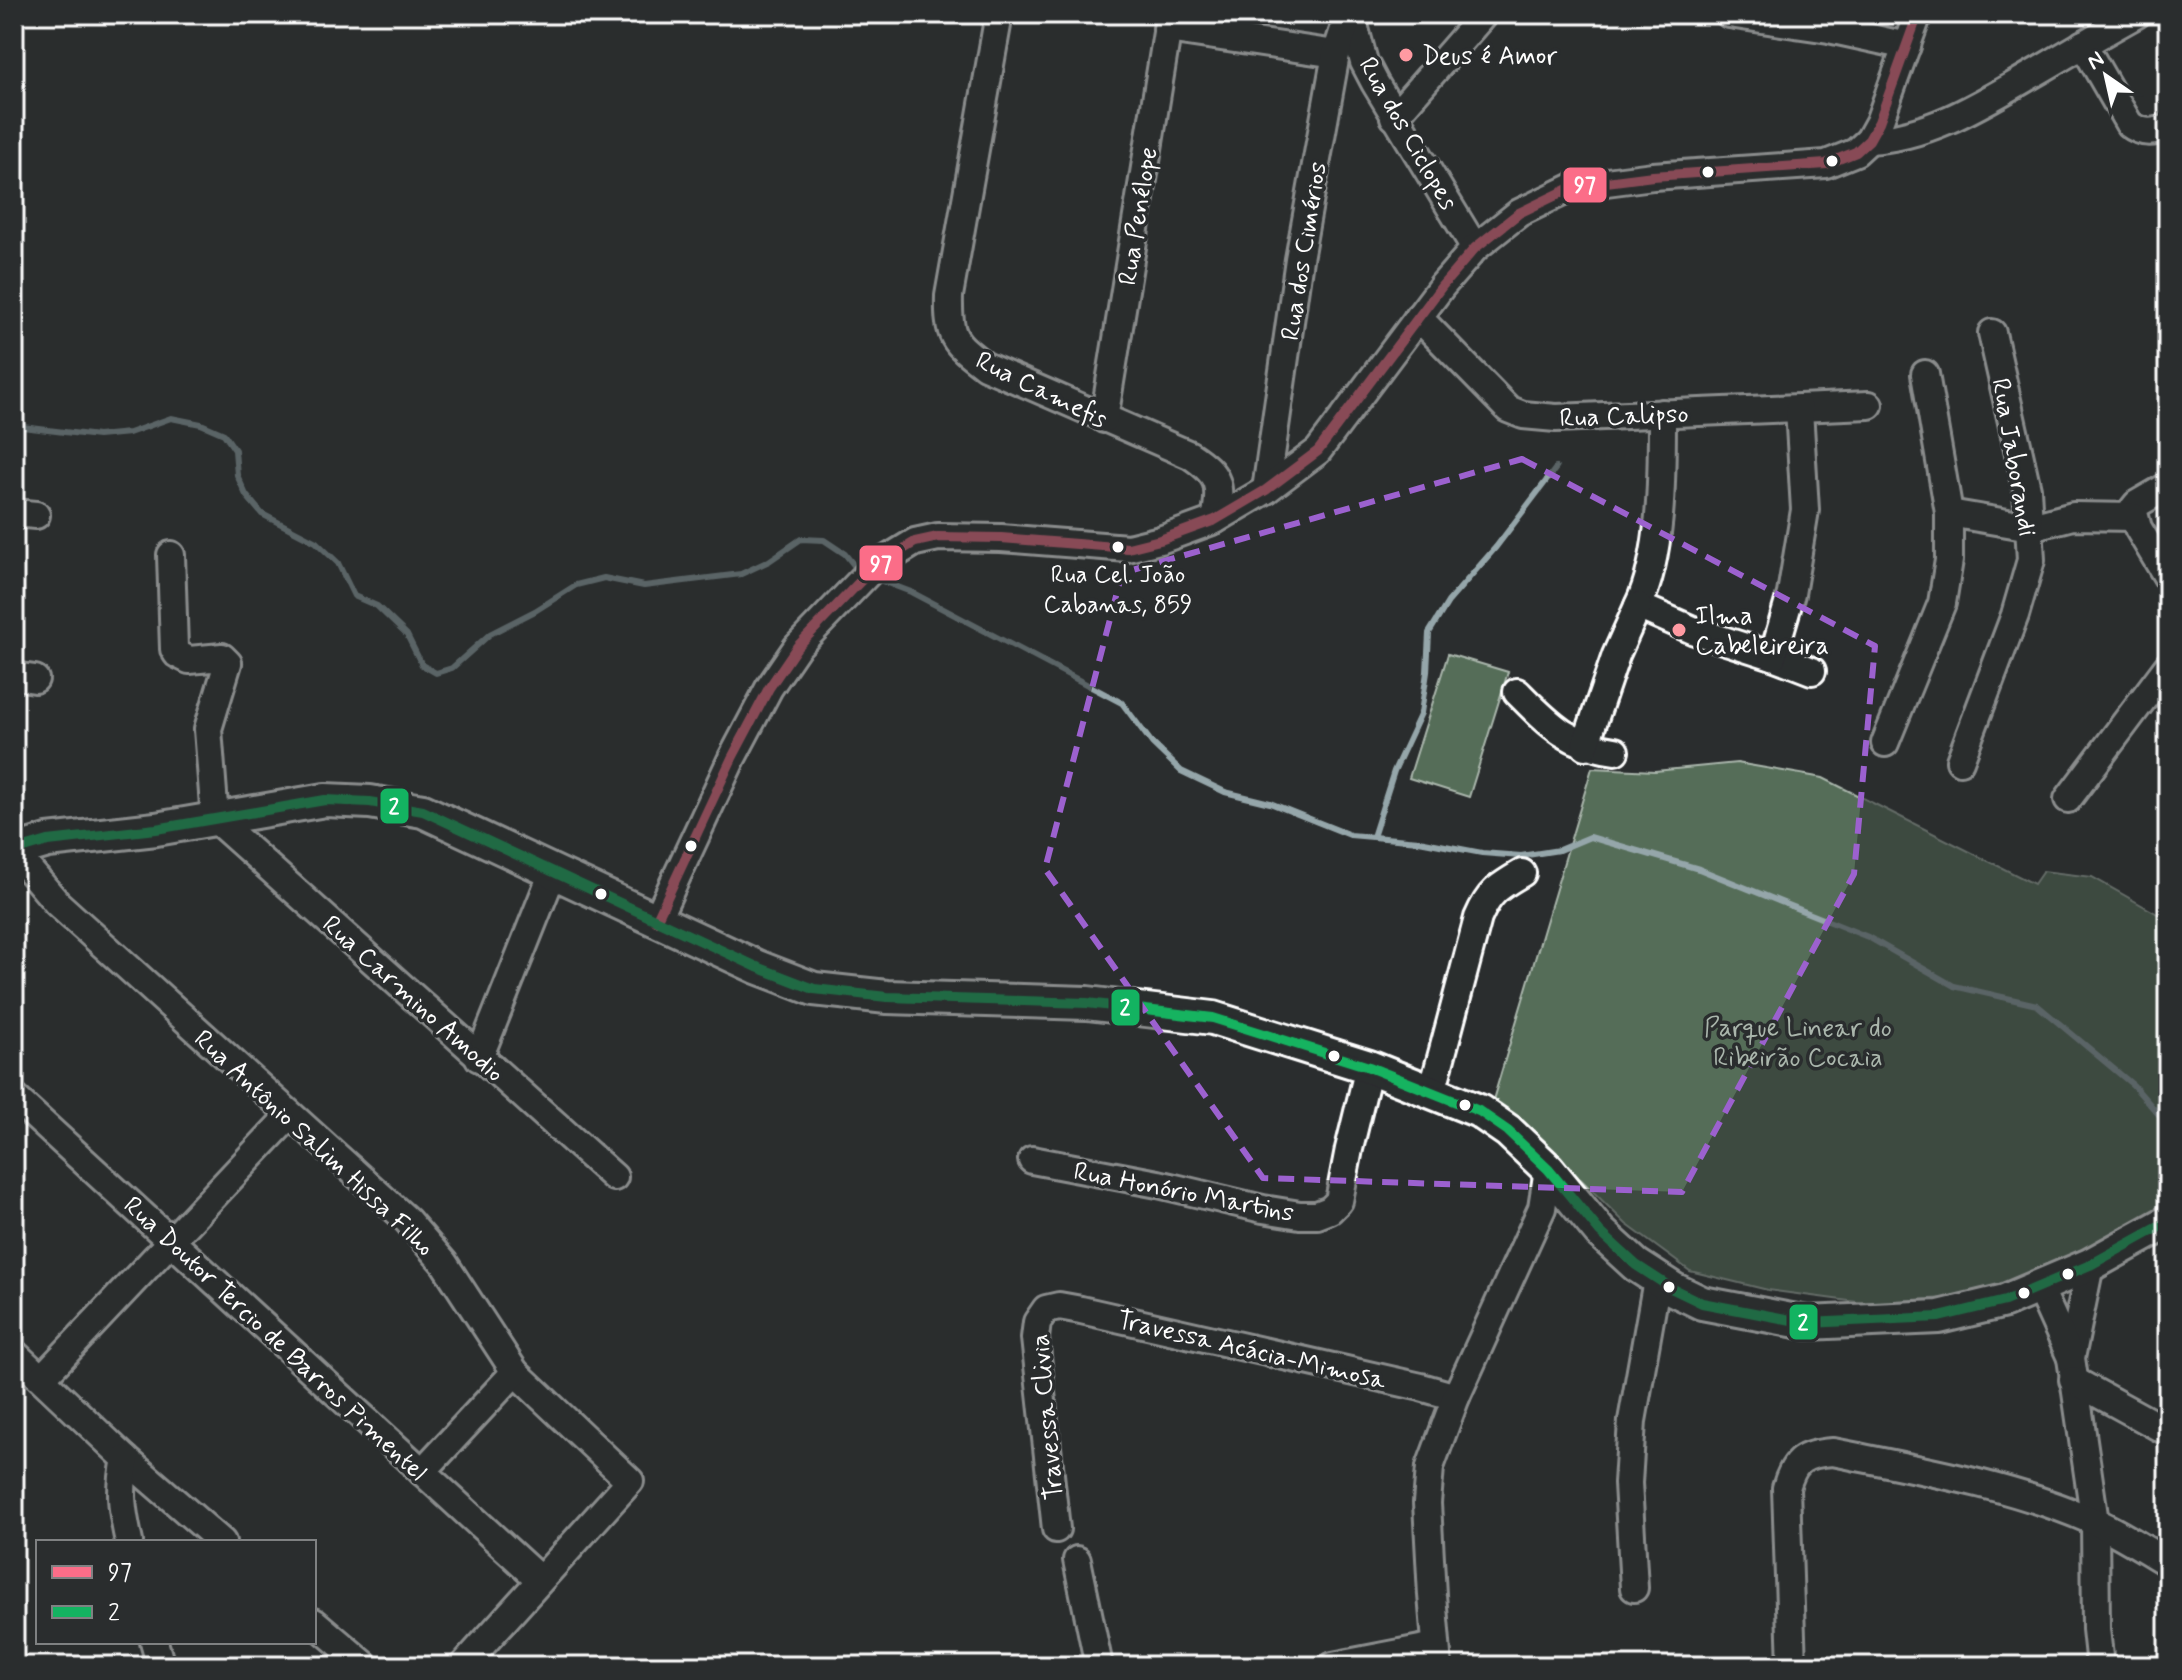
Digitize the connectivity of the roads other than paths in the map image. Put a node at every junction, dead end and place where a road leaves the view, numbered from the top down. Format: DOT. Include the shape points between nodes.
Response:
graph roads {
  1 [pos="999,14"];
  2 [pos="1350,14"];
  3 [pos="1484,14"];
  4 [pos="1729,14"];
  5 [pos="1918,14"];
  6 [pos="2137,14"];
  7 [pos="1169,22"];
  8 [pos="2083,44"];
  9 [pos="1907,46"];
  10 [pos="1336,54"];
  11 [pos="1394,117"];
  12 [pos="2168,128"];
  13 [pos="1869,140"];
  14 [pos="1475,248"];
  15 [pos="1418,317"];
  16 [pos="1992,333"];
  17 [pos="1925,374"];
  18 [pos="1869,405"];
  19 [pos="1799,409"];
  20 [pos="1662,413"];
  21 [pos="1104,419"];
  22 [pos="2168,486"];
  23 [pos="1266,490"];
  24 [pos="1949,513"];
  25 [pos="2134,517"];
  26 [pos="1215,520"];
  27 [pos="2031,527"];
  28 [pos="171,555"];
  29 [pos="2168,578"];
  30 [pos="1638,606"];
  31 [pos="1773,656"];
  32 [pos="2168,666"];
  33 [pos="1812,671"];
  34 [pos="1517,692"];
  35 [pos="1885,743"];
  36 [pos="1585,746"];
  37 [pos="1615,751"];
  38 [pos="1960,761"];
  39 [pos="2068,799"];
  40 [pos="215,819"];
  41 [pos="14,852"];
  42 [pos="553,872"];
  43 [pos="1522,873"];
  44 [pos="656,921"];
  45 [pos="479,1058"];
  46 [pos="1369,1067"];
  47 [pos="1432,1092"];
  48 [pos="14,1097"];
  49 [pos="289,1116"];
  50 [pos="1032,1160"];
  51 [pos="1548,1169"];
  52 [pos="614,1177"];
  53 [pos="1573,1199"];
  54 [pos="1542,1208"];
  55 [pos="2168,1222"];
  56 [pos="171,1243"];
  57 [pos="2090,1265"];
  58 [pos="1657,1280"];
  59 [pos="2039,1287"];
  60 [pos="1046,1309"];
  61 [pos="14,1353"];
  62 [pos="2072,1369"];
  63 [pos="515,1372"];
  64 [pos="42,1378"];
  65 [pos="1456,1397"];
  66 [pos="2168,1432"];
  67 [pos="126,1459"];
  68 [pos="422,1472"];
  69 [pos="2095,1522"];
  70 [pos="1056,1529"];
  71 [pos="129,1540"];
  72 [pos="220,1540"];
  73 [pos="1077,1560"];
  74 [pos="2168,1563"];
  75 [pos="539,1579"];
  76 [pos="1634,1588"];
  77 [pos="316,1624"];
  78 [pos="155,1644"];
  79 [pos="343,1655"];
  80 [pos="1437,1656"];
  81 [pos="161,1666"];
  82 [pos="366,1666"];
  83 [pos="463,1666"];
  84 [pos="1099,1666"];
  85 [pos="1333,1666"];
  86 [pos="1792,1666"];
  87 [pos="2100,1666"];
  1 -- 21 [label="street, Rua Camefis" via="948,324 960,347 985,366"];
  2 -- 10 [label="street, Rua dos Cimérios"];
  2 -- 11 [label="street, Rua dos Ciclopes" via="1364,62"];
  3 -- 11 [label="street"];
  4 -- 9 [label="street"];
  5 -- 9 [label="street"];
  6 -- 8 [label="street"];
  7 -- 10 [label="street"];
  7 -- 21 [label="street, Rua Penélope"];
  8 -- 12 [label="street" via="2129,124 2151,133"];
  8 -- 13 [label="street" via="1932,128"];
  9 -- 13 [label="street"];
  10 -- 23 [label="street, Rua dos Cimérios" via="1299,259"];
  11 -- 14 [label="street, Rua dos Ciclopes"];
  13 -- 14 [label="street" via="1856,152 1826,164 1575,186 1519,213"];
  14 -- 15 [label="street"];
  15 -- 20 [label="street, Rua Calipso" via="1514,413 1556,418"];
  15 -- 23 [label="street" via="1318,451"];
  16 -- 27 [label="street, Rua Jaborandi"];
  17 -- 24 [label="street"];
  18 -- 19 [label="street, Rua Calipso"];
  19 -- 20 [label="street, Rua Calipso"];
  19 -- 31 [label="street" via="1803,521 1791,594"];
  20 -- 30 [label="street" via="1654,551"];
  21 -- 26 [label="street, Rua Camefis" via="1208,467 1220,494"];
  22 -- 25 [label="street" via="2137,504"];
  23 -- 26 [label="street"];
  24 -- 27 [label="street"];
  24 -- 35 [label="street" via="1942,603"];
  25 -- 27 [label="street" via="2073,516"];
  25 -- 29 [label="street"];
  26 -- 44 [label="street" via="1128,548 938,537 915,542 865,576 797,647 769,688"];
  27 -- 38 [label="street, Rua Jaborandi" via="2031,560 2019,601"];
  28 -- 40 [label="street" via="174,649 189,660 222,657 228,663 208,729"];
  30 -- 31 [label="street"];
  30 -- 36 [label="street"];
  31 -- 33 [label="street"];
  32 -- 39 [label="street"];
  34 -- 36 [label="street" via="1550,725"];
  36 -- 37 [label="street"];
  40 -- 41 [label="main road" via="48,841"];
  40 -- 42 [label="main road" via="325,800 370,802 423,811"];
  40 -- 45 [label="street, Rua Carmino Amodio"];
  41 -- 49 [label="street, Rua Antônio Salim Hissa Filho" via="57,903"];
  42 -- 44 [label="main road"];
  42 -- 45 [label="street"];
  43 -- 47 [label="street" via="1487,898 1478,918"];
  44 -- 46 [label="main road" via="814,989 887,997 1087,1003 1213,1018"];
  45 -- 52 [label="street, Rua Carmino Amodio"];
  46 -- 47 [label="main road"];
  46 -- 50 [label="street, Rua Honório Martins" via="1339,1201 1317,1215 1263,1209"];
  47 -- 51 [label="main road" via="1479,1111"];
  48 -- 56 [label="street, Rua Doutor Tercio de Barros Pimentel"];
  49 -- 56 [label="street"];
  49 -- 63 [label="street, Rua Antônio Salim Hissa Filho" via="407,1220 444,1263"];
  51 -- 53 [label="main road"];
  51 -- 54 [label="street"];
  53 -- 54 [label="street"];
  53 -- 58 [label="main road" via="1600,1232"];
  54 -- 65 [label="street"];
  55 -- 57 [label="main road"];
  56 -- 64 [label="street"];
  56 -- 68 [label="street, Rua Doutor Tercio de Barros Pimentel"];
  57 -- 59 [label="main road"];
  57 -- 62 [label="street"];
  58 -- 59 [label="main road" via="1702,1303 1807,1323 1939,1317"];
  58 -- 76 [label="street" via="1632,1421 1628,1483"];
  59 -- 62 [label="street"];
  60 -- 65 [label="street, Travessa Acácia-Mimosa" via="1081,1310"];
  60 -- 70 [label="street, Travessa Clivia" via="1035,1338"];
  61 -- 64 [label="street"];
  62 -- 66 [label="street"];
  62 -- 69 [label="street"];
  63 -- 68 [label="street"];
  63 -- 75 [label="street, Rua Antônio Salim Hissa Filho" via="630,1481"];
  64 -- 67 [label="street"];
  65 -- 80 [label="street" via="1430,1467 1427,1503"];
  67 -- 71 [label="street" via="121,1505"];
  67 -- 72 [label="street"];
  68 -- 75 [label="street, Rua Doutor Tercio de Barros Pimentel"];
  69 -- 74 [label="street"];
  69 -- 86 [label="street" via="1952,1476 1833,1452 1803,1457 1786,1488"];
  69 -- 87 [label="street"];
  73 -- 84 [label="street"];
  75 -- 83 [label="street"];
  77 -- 79 [label="street"];
  78 -- 81 [label="street"];
  79 -- 82 [label="street"];
  80 -- 85 [label="street"];
}
